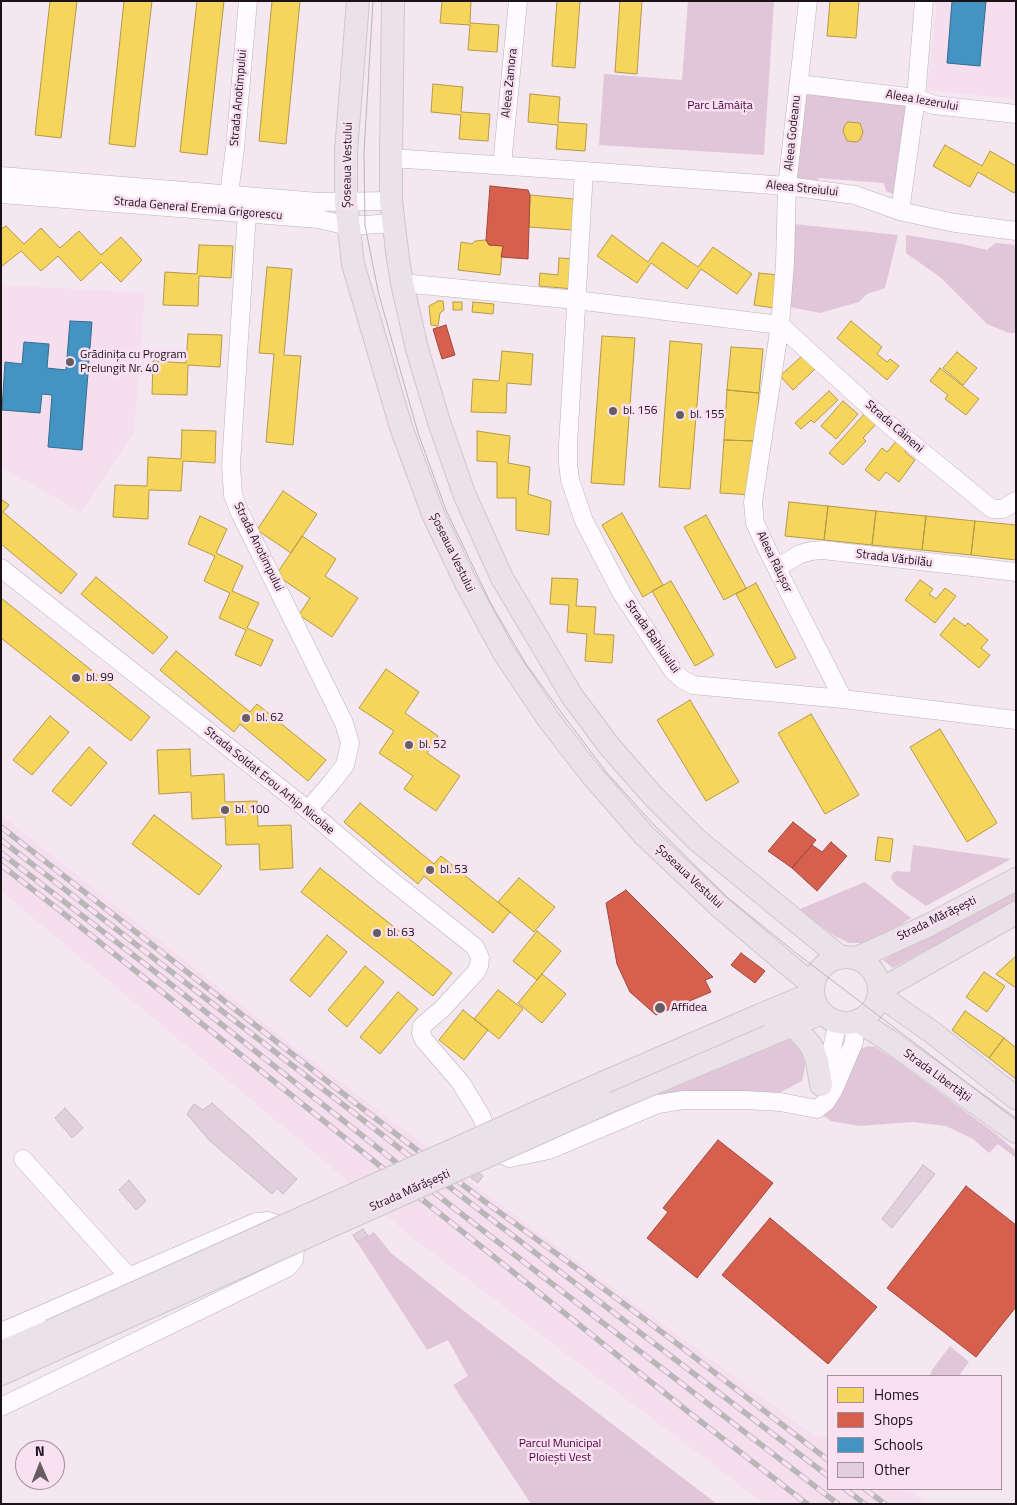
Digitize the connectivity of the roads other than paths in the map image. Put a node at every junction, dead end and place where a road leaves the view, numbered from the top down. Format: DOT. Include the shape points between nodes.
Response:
graph roads {
  1 [pos="248,1"];
  2 [pos="358,1"];
  3 [pos="393,1"];
  4 [pos="518,1"];
  5 [pos="808,1"];
  6 [pos="924,1"];
  7 [pos="799,84"];
  8 [pos="916,98"];
  9 [pos="1016,114"];
  10 [pos="391,158"];
  11 [pos="502,166"];
  12 [pos="584,171"];
  13 [pos="1,176"];
  14 [pos="787,186"];
  15 [pos="1,194"];
  16 [pos="229,194"];
  17 [pos="392,200"];
  18 [pos="346,202"];
  19 [pos="248,204"];
  20 [pos="900,211"];
  21 [pos="394,223"];
  22 [pos="348,226"];
  23 [pos="1016,231"];
  24 [pos="402,283"];
  25 [pos="576,300"];
  26 [pos="780,325"];
  27 [pos="1016,501"];
  28 [pos="1,568"];
  29 [pos="777,568"];
  30 [pos="1016,572"];
  31 [pos="843,699"];
  32 [pos="1016,720"];
  33 [pos="308,810"];
  34 [pos="1016,879"];
  35 [pos="1016,914"];
  36 [pos="849,958"];
  37 [pos="879,992"];
  38 [pos="833,1009"];
  39 [pos="791,1026"];
  40 [pos="821,1085"];
  41 [pos="1016,1098"];
  42 [pos="817,1109"];
  43 [pos="1016,1132"];
  44 [pos="23,1158"];
  45 [pos="128,1276"];
  46 [pos="1,1332"];
  47 [pos="57,1338"];
  48 [pos="1,1352"];
  49 [pos="1,1374"];
  50 [pos="1,1407"];
  1 -- 16 [label="street, Strada Anotimpului"];
  2 -- 18 [label="main road, Șoseaua Vestului" via="346,151"];
  3 -- 10 [label="main road"];
  4 -- 11 [label="street, Aleea Zamora"];
  5 -- 7 [label="street, Aleea Godeanu"];
  6 -- 8 [label="street"];
  7 -- 8 [label="street, Aleea Iezerului"];
  7 -- 14 [label="street, Aleea Godeanu"];
  8 -- 9 [label="street, Aleea Iezerului" via="934,105"];
  8 -- 20 [label="street"];
  10 -- 11 [label="street, Aleea Streiului"];
  10 -- 17 [label="main road"];
  11 -- 12 [label="street, Aleea Streiului"];
  12 -- 14 [label="street, Aleea Streiului"];
  12 -- 25 [label="street"];
  13 -- 16 [label="street, Strada General Eremia Grigorescu"];
  14 -- 20 [label="street, Aleea Streiului" via="854,195"];
  14 -- 26 [label="street, Aleea Godeanu"];
  15 -- 19 [label="street, Strada General Eremia Grigorescu"];
  16 -- 19 [label="street, Strada General Eremia Grigorescu"];
  17 -- 18 [label="street, Strada General Eremia Grigorescu"];
  17 -- 21 [label="main road"];
  18 -- 19 [label="street, Strada General Eremia Grigorescu"];
  18 -- 22 [label="main road, Șoseaua Vestului"];
  19 -- 22 [label="street, Strada General Eremia Grigorescu"];
  19 -- 33 [label="street, Strada Anotimpului" via="231,465 233,495 344,723 350,743 345,765"];
  20 -- 23 [label="street, Aleea Streiului" via="954,223"];
  21 -- 22 [label="street, Strada General Eremia Grigorescu"];
  21 -- 24 [label="main road"];
  22 -- 38 [label="main road, Șoseaua Vestului" via="353,264 363,300 420,479 466,583 504,653 549,720 644,835"];
  24 -- 25 [label="street"];
  24 -- 36 [label="main road" via="417,349 465,496 502,578 572,696 610,747 697,840"];
  25 -- 26 [label="street"];
  25 -- 31 [label="street, Strada Bahluiului" via="568,446 570,480 584,521 621,592 673,671 693,685"];
  26 -- 27 [label="street, Strada Câineni" via="887,423 992,509 1003,509"];
  26 -- 29 [label="street, Aleea Râușor" via="754,502 755,523"];
  28 -- 33 [label="street, Strada Soldat Erou Arhip Nicolae"];
  29 -- 30 [label="street, Strada Vărbilău" via="800,554 823,550"];
  29 -- 31 [label="street, Aleea Râușor"];
  31 -- 32 [label="street, Strada Bahluiului"];
  33 -- 42 [label="street, Strada Soldat Erou Arhip Nicolae" via="477,951 480,958 476,972 422,1026 421,1033 461,1083 481,1116 493,1146 502,1155 510,1158 549,1150 658,1104 684,1100 780,1102"];
  34 -- 36 [label="main road, Strada Mărășești" via="927,926"];
  35 -- 37 [label="main road"];
  36 -- 37 [label="main road" via="866,963 874,970"];
  36 -- 38 [label="main road" via="832,960 815,977"];
  37 -- 38 [label="main road" via="872,1011"];
  37 -- 41 [label="main road"];
  38 -- 39 [label="main road, Strada Mărășești"];
  38 -- 40 [label="street" via="827,1070"];
  38 -- 42 [label="street" via="854,1042 834,1089"];
  38 -- 43 [label="main road, Strada Libertății" via="888,1040"];
  38 -- 47 [label="main road, Strada Mărășești, bridge" via="760,1015 590,1088"];
  39 -- 40 [label="main road" via="812,1047"];
  39 -- 47 [label="main road, Strada Mărășești, bridge"];
  40 -- 42 [label="street" via="815,1096"];
  44 -- 45 [label="street"];
  45 -- 46 [label="street"];
  45 -- 50 [label="street" via="256,1222 277,1224 295,1249 294,1260 286,1268"];
  47 -- 48 [label="main road, Strada Mărășești"];
  47 -- 49 [label="main road, Strada Mărășești"];
}
